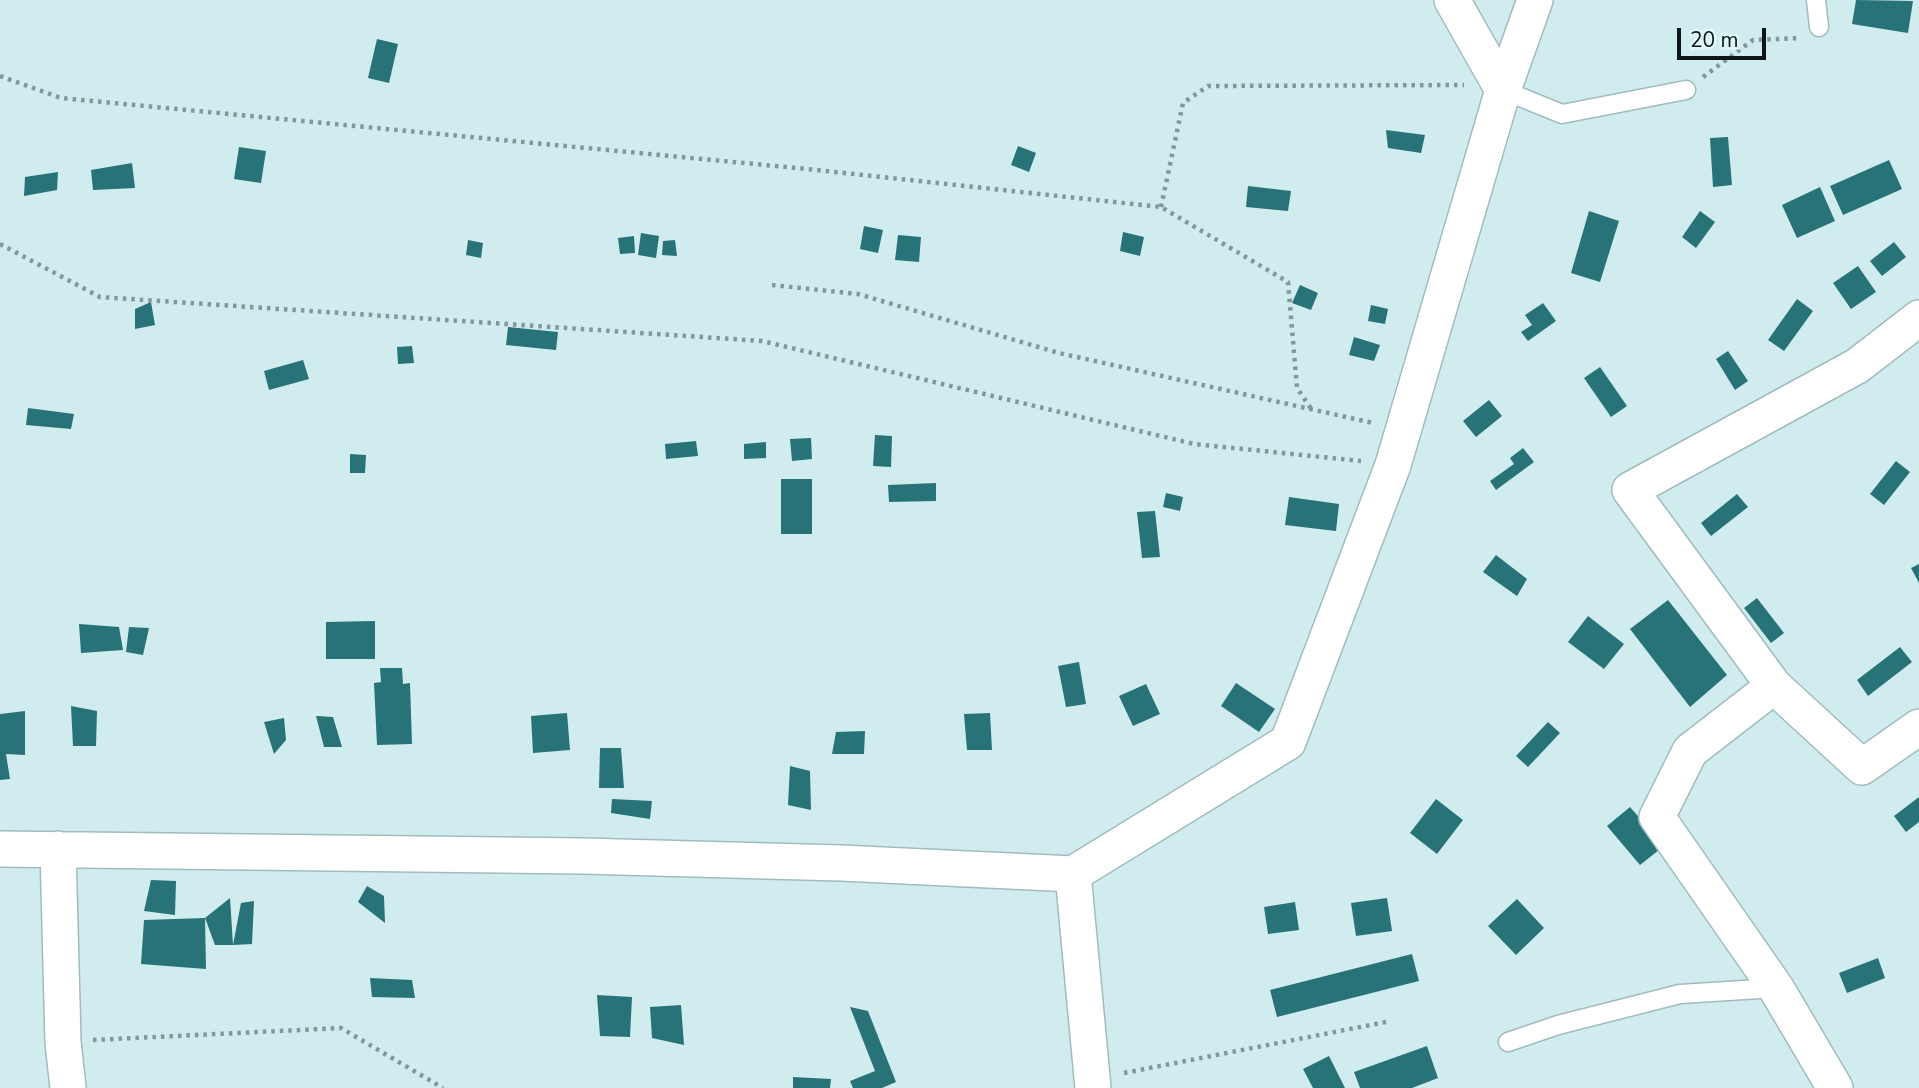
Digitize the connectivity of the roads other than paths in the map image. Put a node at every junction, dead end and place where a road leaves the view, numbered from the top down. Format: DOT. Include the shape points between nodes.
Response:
graph roads {
  1 [pos="1452,0"];
  2 [pos="1535,0"];
  3 [pos="1816,0"];
  4 [pos="1819,27"];
  5 [pos="1503,90"];
  6 [pos="1686,90"];
  7 [pos="1919,318"];
  8 [pos="1774,686"];
  9 [pos="1919,727"];
  10 [pos="0,849"];
  11 [pos="58,849"];
  12 [pos="1073,874"];
  13 [pos="1776,988"];
  14 [pos="1508,1042"];
  15 [pos="1093,1083"];
  16 [pos="68,1088"];
  17 [pos="1835,1088"];
  1 -- 5 [label="street"];
  2 -- 5 [label="street"];
  3 -- 4 [label="lane"];
  5 -- 6 [label="lane" via="1562,114"];
  5 -- 12 [label="street" via="1392,465 1288,742"];
  7 -- 8 [label="street" via="1857,366 1630,490"];
  8 -- 9 [label="street" via="1862,767"];
  8 -- 13 [label="street" via="1690,751 1657,817"];
  10 -- 11 [label="street"];
  11 -- 12 [label="street" via="583,856"];
  11 -- 16 [label="street"];
  12 -- 15 [label="street"];
  13 -- 14 [label="lane" via="1679,994"];
  13 -- 17 [label="street"];
}
